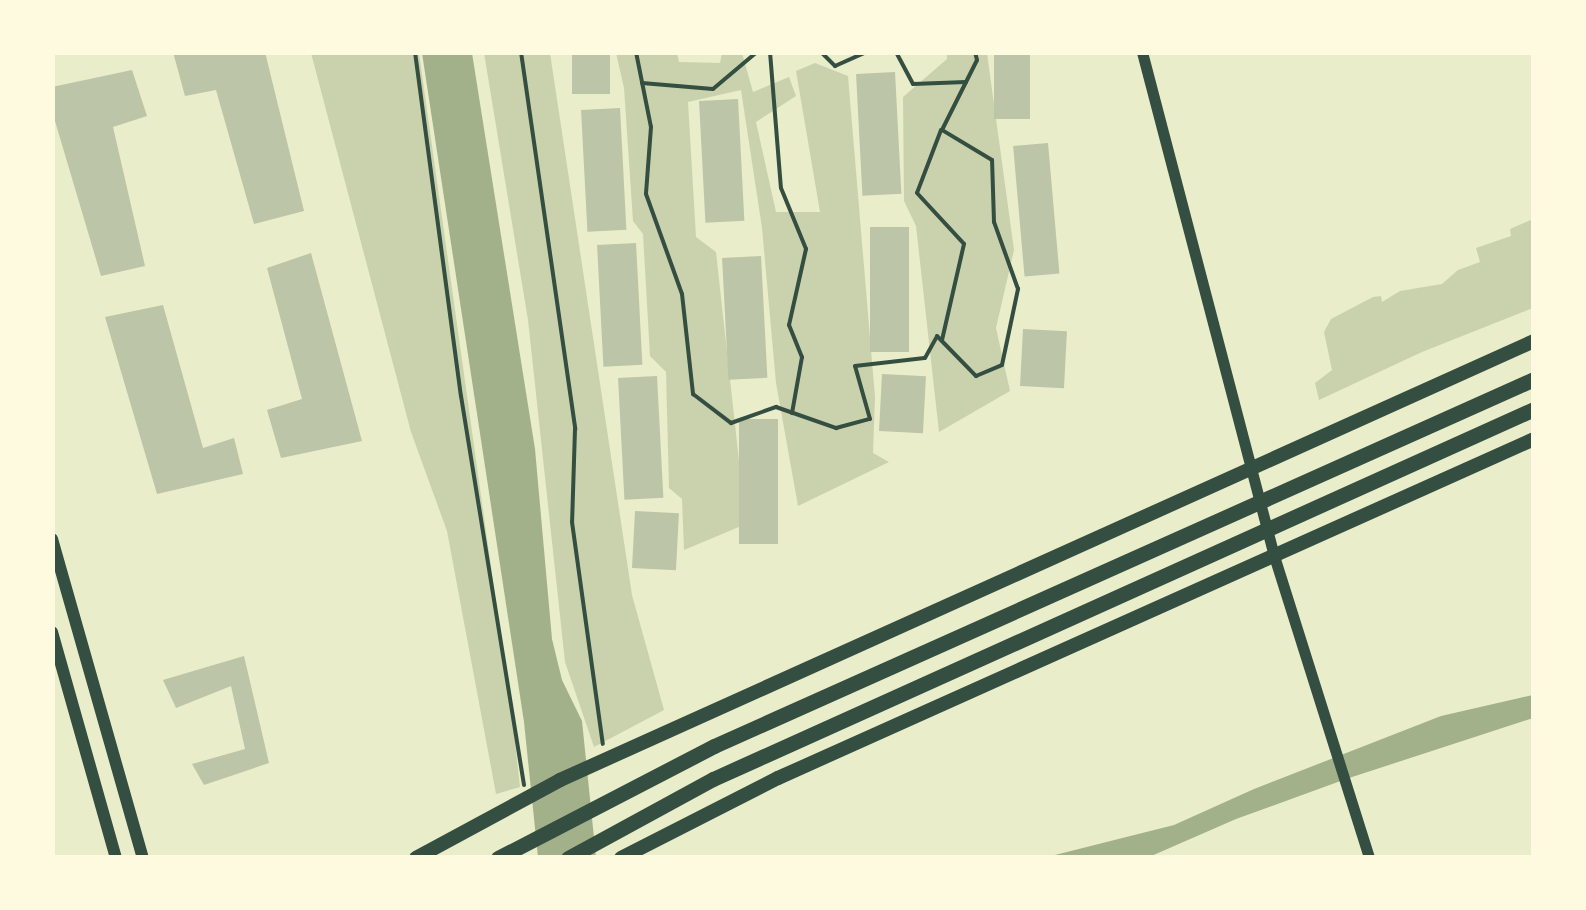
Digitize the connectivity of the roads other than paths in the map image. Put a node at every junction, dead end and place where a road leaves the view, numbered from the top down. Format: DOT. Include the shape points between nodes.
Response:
graph roads {
  1 [pos="1142,52"];
  2 [pos="1534,341"];
  3 [pos="1534,379"];
  4 [pos="1534,409"];
  5 [pos="1534,439"];
  6 [pos="1252,469"];
  7 [pos="52,539"];
  8 [pos="1274,556"];
  9 [pos="52,632"];
  10 [pos="116,858"];
  11 [pos="143,858"];
  12 [pos="416,858"];
  13 [pos="498,858"];
  14 [pos="568,858"];
  15 [pos="620,858"];
  16 [pos="1369,858"];
  1 -- 6 [label="street"];
  2 -- 6 [label="main road"];
  3 -- 13 [label="highway" via="714,746"];
  4 -- 14 [label="highway" via="713,779"];
  5 -- 8 [label="main road"];
  6 -- 8 [label="street"];
  6 -- 12 [label="main road" via="633,746"];
  7 -- 11 [label="main road"];
  8 -- 15 [label="main road" via="778,778"];
  8 -- 16 [label="street"];
  9 -- 10 [label="main road"];
}
